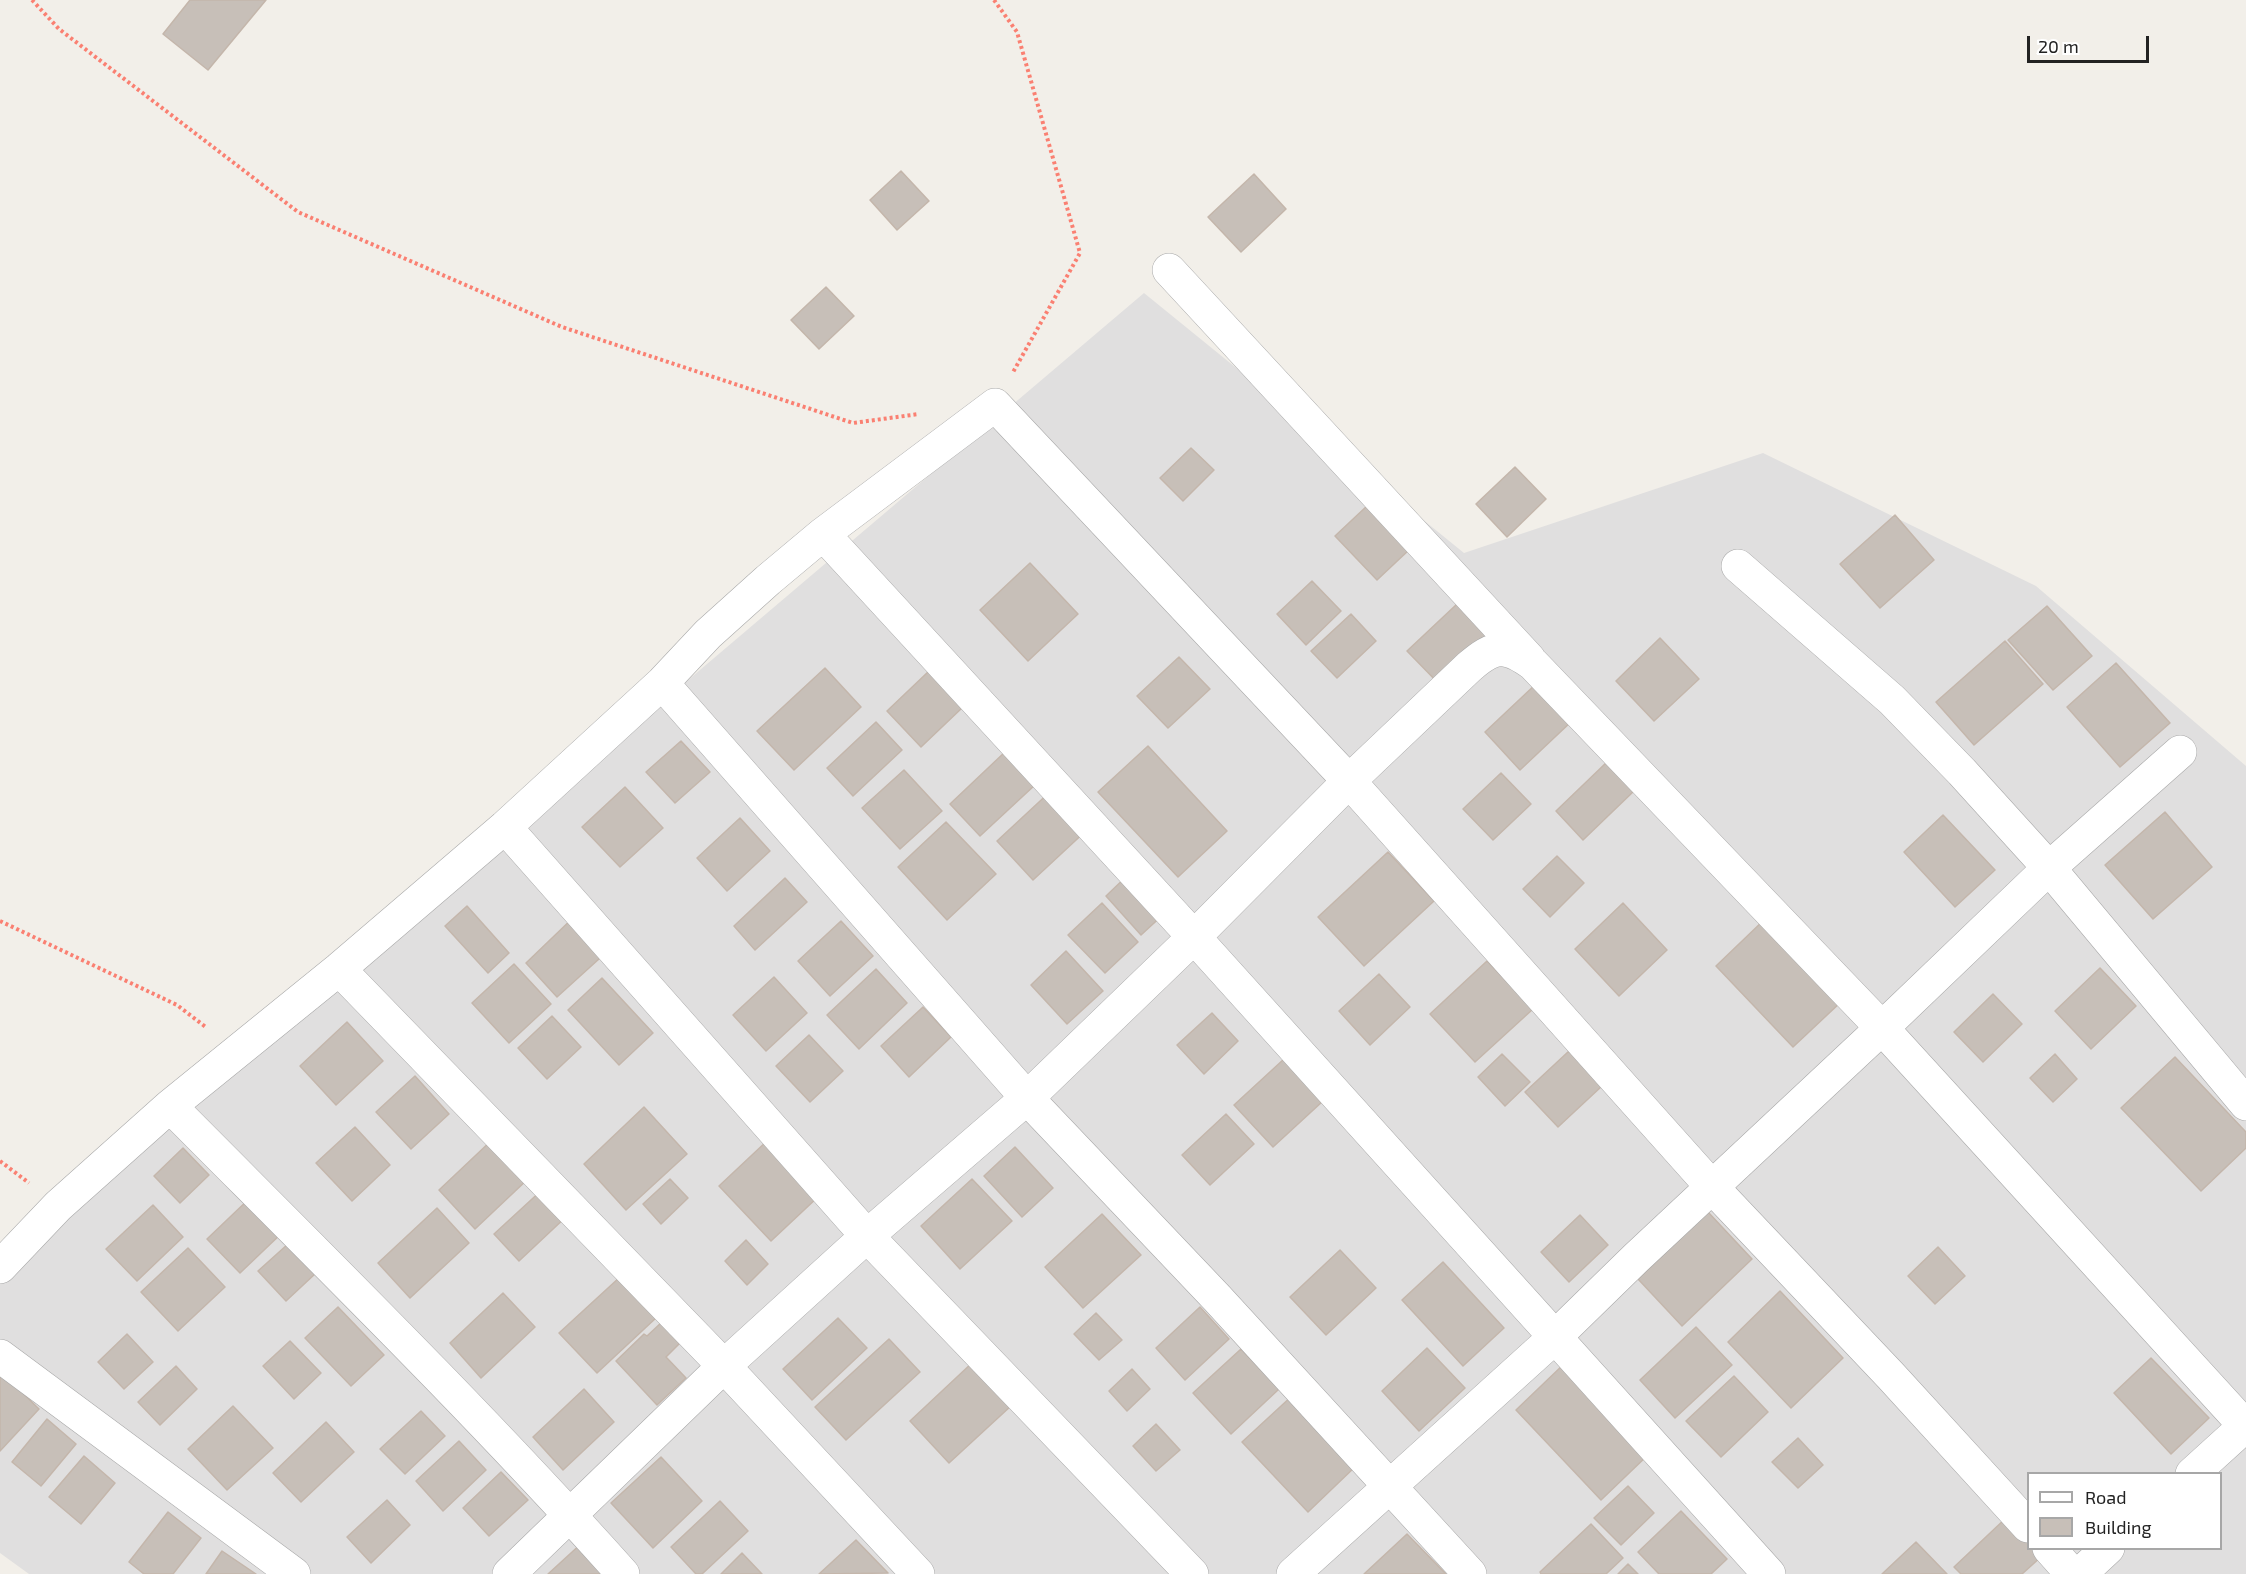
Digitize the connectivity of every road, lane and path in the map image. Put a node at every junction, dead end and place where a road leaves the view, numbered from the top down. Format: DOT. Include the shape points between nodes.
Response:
graph roads {
  1 [pos="32,0"];
  2 [pos="994,0"];
  3 [pos="1169,270"];
  4 [pos="995,405"];
  5 [pos="924,414"];
  6 [pos="824,534"];
  7 [pos="1738,566"];
  8 [pos="1533,664"];
  9 [pos="662,683"];
  10 [pos="2180,752"];
  11 [pos="1349,781"];
  12 [pos="505,827"];
  13 [pos="2049,868"];
  14 [pos="0,921"];
  15 [pos="1194,937"];
  16 [pos="339,969"];
  17 [pos="1882,1028"];
  18 [pos="237,1051"];
  19 [pos="1027,1098"];
  20 [pos="2246,1104"];
  21 [pos="170,1106"];
  22 [pos="1712,1187"];
  23 [pos="867,1236"];
  24 [pos="0,1267"];
  25 [pos="1556,1337"];
  26 [pos="0,1356"];
  27 [pos="724,1366"];
  28 [pos="2246,1426"];
  29 [pos="2193,1472"];
  30 [pos="1392,1486"];
  31 [pos="569,1514"];
  32 [pos="2027,1525"];
  33 [pos="2051,1550"];
  34 [pos="2106,1550"];
  35 [pos="294,1574"];
  36 [pos="509,1574"];
  37 [pos="623,1574"];
  38 [pos="918,1574"];
  39 [pos="1192,1574"];
  40 [pos="1293,1574"];
  41 [pos="1470,1574"];
  42 [pos="1769,1574"];
  43 [pos="2072,1574"];
  44 [pos="2080,1574"];
  1 -- 5 [label="path" via="58,29 298,212 562,327 853,423"];
  2 -- 4 [label="path" via="1017,32 1080,253"];
  3 -- 8 [label="street"];
  4 -- 6 [label="street"];
  4 -- 11 [label="street"];
  6 -- 9 [label="street" via="708,634"];
  6 -- 15 [label="street"];
  7 -- 13 [label="street" via="1892,700"];
  8 -- 11 [label="street" via="1517,652 1496,648 1484,654"];
  8 -- 17 [label="street"];
  9 -- 12 [label="street"];
  9 -- 19 [label="street"];
  10 -- 13 [label="street"];
  11 -- 15 [label="street"];
  11 -- 22 [label="street"];
  12 -- 16 [label="street"];
  12 -- 23 [label="street"];
  13 -- 17 [label="street"];
  13 -- 20 [label="street"];
  14 -- 18 [label="path" via="177,1005"];
  15 -- 19 [label="street"];
  15 -- 25 [label="street"];
  16 -- 18 [label="street"];
  16 -- 27 [label="street"];
  17 -- 22 [label="street"];
  17 -- 28 [label="street"];
  18 -- 21 [label="street"];
  19 -- 23 [label="street"];
  19 -- 30 [label="street"];
  21 -- 24 [label="street" via="58,1206"];
  21 -- 31 [label="street"];
  22 -- 25 [label="street"];
  22 -- 32 [label="street"];
  23 -- 27 [label="street"];
  23 -- 39 [label="street"];
  25 -- 30 [label="street"];
  25 -- 42 [label="street"];
  26 -- 35 [label="street"];
  27 -- 31 [label="street"];
  27 -- 38 [label="street"];
  28 -- 29 [label="street"];
  30 -- 40 [label="street"];
  30 -- 41 [label="street"];
  31 -- 36 [label="street"];
  31 -- 37 [label="street"];
  33 -- 43 [label="street"];
  34 -- 44 [label="street"];
}
